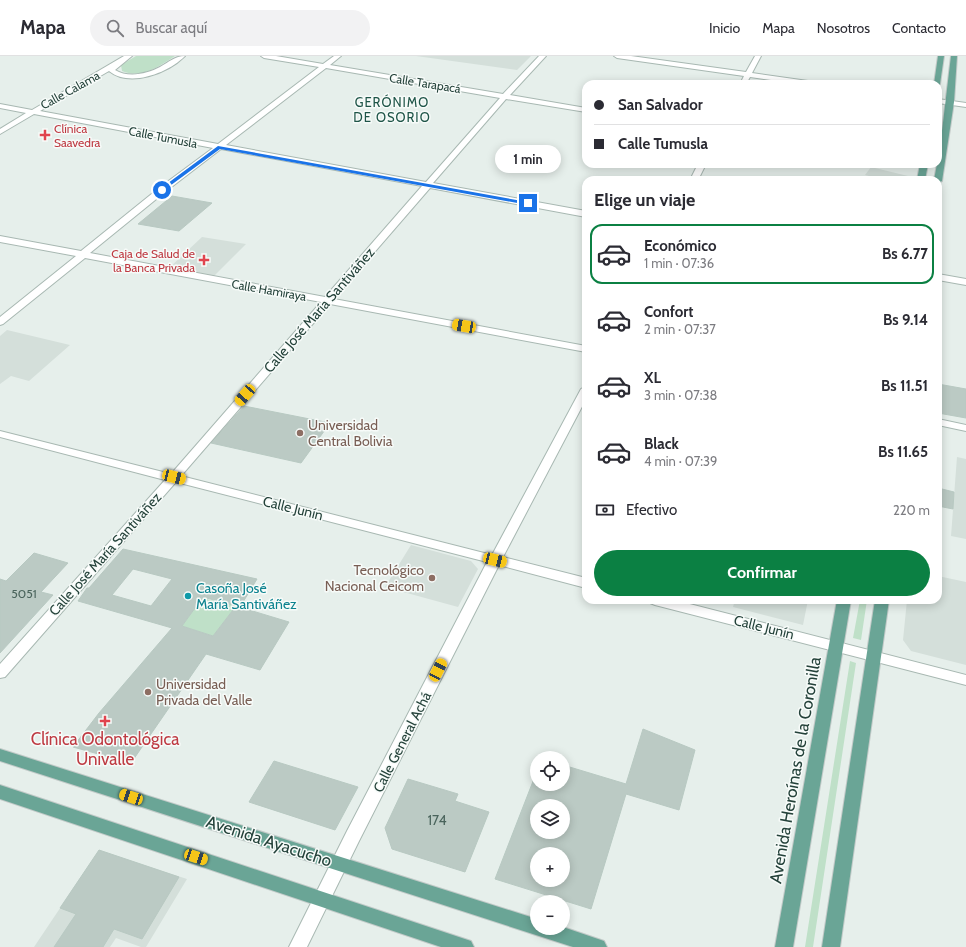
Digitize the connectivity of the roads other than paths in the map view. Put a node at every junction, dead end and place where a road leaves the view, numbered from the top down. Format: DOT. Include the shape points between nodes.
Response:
graph roads {
  1 [pos="129,56"];
  2 [pos="182,56"];
  3 [pos="264,56"];
  4 [pos="338,56"];
  5 [pos="543,56"];
  6 [pos="617,56"];
  7 [pos="758,56"];
  8 [pos="941,56"];
  9 [pos="954,56"];
  10 [pos="113,66"];
  11 [pos="325,66"];
  12 [pos="748,75"];
  13 [pos="745,80"];
  14 [pos="785,80"];
  15 [pos="938,80"];
  16 [pos="505,96"];
  17 [pos="942,101"];
  18 [pos="950,102"];
  19 [pos="966,104"];
  20 [pos="0,106"];
  21 [pos="582,109"];
  22 [pos="32,112"];
  23 [pos="0,132"];
  24 [pos="219,147"];
  25 [pos="942,155"];
  26 [pos="428,184"];
  27 [pos="582,213"];
  28 [pos="0,239"];
  29 [pos="83,255"];
  30 [pos="942,278"];
  31 [pos="966,282"];
  32 [pos="327,300"];
  33 [pos="0,322"];
  34 [pos="582,348"];
  35 [pos="582,397"];
  36 [pos="942,423"];
  37 [pos="966,428"];
  38 [pos="0,434"];
  39 [pos="174,477"];
  40 [pos="495,560"];
  41 [pos="582,581"];
  42 [pos="671,604"];
  43 [pos="843,604"];
  44 [pos="881,604"];
  45 [pos="836,646"];
  46 [pos="874,656"];
  47 [pos="0,673"];
  48 [pos="966,680"];
  49 [pos="0,755"];
  50 [pos="0,792"];
  51 [pos="340,864"];
  52 [pos="322,900"];
  53 [pos="530,925"];
  54 [pos="560,935"];
  55 [pos="298,947"];
  56 [pos="465,947"];
  57 [pos="598,947"];
  58 [pos="784,947"];
  59 [pos="831,947"];
  1 -- 10 [label="street, Calle Calama"];
  2 -- 10 [label="street" via="150,75 121,75 111,70"];
  3 -- 11 [label="street, Calle Tarapacá"];
  4 -- 11 [label="street"];
  5 -- 16 [label="street, Calle José María Santiváñez"];
  6 -- 12 [label="street"];
  7 -- 12 [label="street"];
  8 -- 15 [label="main road"];
  9 -- 18 [label="main road"];
  10 -- 22 [label="street, Calle Calama"];
  11 -- 16 [label="street, Calle Tarapacá"];
  11 -- 24 [label="street"];
  12 -- 13 [label="street"];
  12 -- 14 [label="street"];
  16 -- 21 [label="street, Calle Tarapacá"];
  16 -- 26 [label="street, Calle José María Santiváñez"];
  17 -- 18 [label="street"];
  18 -- 19 [label="street"];
  18 -- 25 [label="main road"];
  20 -- 22 [label="street, Calle Tumusla"];
  22 -- 23 [label="street, Calle Calama"];
  22 -- 24 [label="street, Calle Tumusla"];
  24 -- 26 [label="street, Calle Tumusla"];
  24 -- 29 [label="street"];
  26 -- 27 [label="street, Calle Tumusla"];
  26 -- 32 [label="street, Calle José María Santiváñez"];
  28 -- 29 [label="street, Calle Hamiraya"];
  29 -- 32 [label="street, Calle Hamiraya"];
  29 -- 33 [label="street"];
  30 -- 31 [label="street"];
  32 -- 34 [label="street, Calle Hamiraya"];
  32 -- 39 [label="street, Calle José María Santiváñez"];
  35 -- 40 [label="street, Calle General Achá"];
  36 -- 37 [label="street"];
  38 -- 39 [label="street, Calle Junín"];
  39 -- 40 [label="street, Calle Junín"];
  39 -- 47 [label="street, Calle José María Santiváñez"];
  40 -- 41 [label="street, Calle Junín"];
  40 -- 51 [label="street, Calle General Achá"];
  42 -- 45 [label="street, Calle Junín"];
  43 -- 45 [label="main road, Avenida Heroínas de la Coronilla"];
  44 -- 46 [label="main road"];
  45 -- 46 [label="street, Calle Junín"];
  45 -- 58 [label="main road, Avenida Heroínas de la Coronilla"];
  46 -- 48 [label="street, Calle Junín"];
  46 -- 59 [label="main road"];
  49 -- 51 [label="main road, Avenida Ayacucho"];
  50 -- 52 [label="main road"];
  51 -- 52 [label="street, Calle General Achá"];
  51 -- 53 [label="main road, Avenida Ayacucho"];
  52 -- 55 [label="street, Calle General Achá"];
  52 -- 56 [label="main road"];
  54 -- 57 [label="main road, Avenida Ayacucho"];
}
